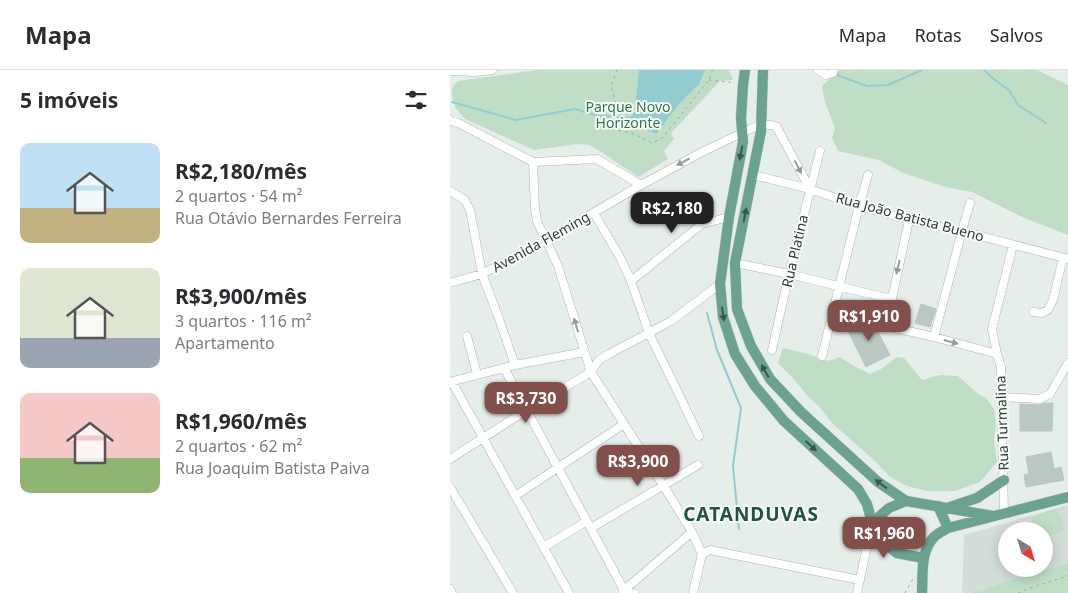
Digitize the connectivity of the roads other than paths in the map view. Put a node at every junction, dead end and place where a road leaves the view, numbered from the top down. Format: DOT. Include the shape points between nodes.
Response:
graph roads {
  1 [pos="492,70"];
  2 [pos="745,70"];
  3 [pos="763,70"];
  4 [pos="818,70"];
  5 [pos="833,70"];
  6 [pos="450,71"];
  7 [pos="476,71"];
  8 [pos="450,120"];
  9 [pos="762,124"];
  10 [pos="742,133"];
  11 [pos="820,151"];
  12 [pos="533,162"];
  13 [pos="753,175"];
  14 [pos="868,175"];
  15 [pos="641,184"];
  16 [pos="810,189"];
  17 [pos="450,191"];
  18 [pos="970,204"];
  19 [pos="859,206"];
  20 [pos="594,213"];
  21 [pos="729,217"];
  22 [pos="909,220"];
  23 [pos="962,231"];
  24 [pos="547,240"];
  25 [pos="1013,245"];
  26 [pos="1066,259"];
  27 [pos="736,263"];
  28 [pos="482,274"];
  29 [pos="790,274"];
  30 [pos="631,281"];
  31 [pos="450,283"];
  32 [pos="720,284"];
  33 [pos="840,287"];
  34 [pos="891,299"];
  35 [pos="1033,312"];
  36 [pos="649,333"];
  37 [pos="467,336"];
  38 [pos="934,337"];
  39 [pos="772,350"];
  40 [pos="584,352"];
  41 [pos="997,354"];
  42 [pos="822,356"];
  43 [pos="1068,363"];
  44 [pos="515,365"];
  45 [pos="504,368"];
  46 [pos="590,372"];
  47 [pos="477,374"];
  48 [pos="451,382"];
  49 [pos="1001,397"];
  50 [pos="527,410"];
  51 [pos="624,424"];
  52 [pos="699,436"];
  53 [pos="483,438"];
  54 [pos="450,459"];
  55 [pos="698,465"];
  56 [pos="558,468"];
  57 [pos="1004,480"];
  58 [pos="663,485"];
  59 [pos="450,487"];
  60 [pos="515,496"];
  61 [pos="1068,497"];
  62 [pos="906,501"];
  63 [pos="943,507"];
  64 [pos="1004,514"];
  65 [pos="993,516"];
  66 [pos="872,523"];
  67 [pos="589,524"];
  68 [pos="948,528"];
  69 [pos="692,532"];
  70 [pos="544,547"];
  71 [pos="702,554"];
  72 [pos="923,558"];
  73 [pos="860,580"];
  74 [pos="450,589"];
  75 [pos="622,591"];
  76 [pos="452,593"];
  77 [pos="513,593"];
  78 [pos="569,593"];
  79 [pos="635,593"];
  80 [pos="693,593"];
  81 [pos="857,593"];
  82 [pos="922,593"];
  1 -- 7 [label="street"];
  2 -- 10 [label="main road"];
  3 -- 9 [label="main road"];
  4 -- 5 [label="street" via="826,75"];
  6 -- 7 [label="street"];
  8 -- 12 [label="street"];
  9 -- 10 [label="street, Avenida Fleming"];
  9 -- 13 [label="main road"];
  9 -- 16 [label="street, one-way" via="776,126"];
  10 -- 15 [label="street, Avenida Fleming, one-way"];
  10 -- 21 [label="main road, one-way"];
  11 -- 16 [label="street, Rua Platina"];
  12 -- 15 [label="street" via="597,159"];
  12 -- 24 [label="street" via="534,209"];
  13 -- 16 [label="street, Rua João Batista Bueno"];
  27 -- 13 [label="main road, one-way"];
  14 -- 19 [label="street"];
  15 -- 20 [label="street, Avenida Fleming"];
  16 -- 19 [label="street, Rua João Batista Bueno"];
  16 -- 29 [label="street, Rua Platina"];
  17 -- 28 [label="street" via="465,200 470,210"];
  18 -- 23 [label="street"];
  19 -- 22 [label="street, Rua João Batista Bueno"];
  19 -- 33 [label="street"];
  20 -- 24 [label="street, Avenida Fleming"];
  20 -- 30 [label="street"];
  21 -- 30 [label="street" via="702,224"];
  21 -- 32 [label="main road"];
  22 -- 23 [label="street, Rua João Batista Bueno"];
  22 -- 34 [label="street, one-way"];
  23 -- 25 [label="street, Rua João Batista Bueno"];
  23 -- 38 [label="street"];
  24 -- 28 [label="street, Avenida Fleming"];
  40 -- 24 [label="street, one-way"];
  25 -- 26 [label="street, Rua João Batista Bueno"];
  25 -- 41 [label="street, Rua Turmalina" via="992,329"];
  26 -- 35 [label="street" via="1048,310"];
  27 -- 29 [label="street"];
  62 -- 27 [label="main road, one-way" via="871,476 770,379 751,346 737,310"];
  28 -- 31 [label="street, Avenida Fleming"];
  28 -- 44 [label="street"];
  29 -- 33 [label="street"];
  29 -- 39 [label="street, Rua Platina"];
  30 -- 36 [label="street"];
  32 -- 36 [label="street" via="671,321"];
  32 -- 66 [label="main road, one-way" via="723,317 735,354 755,386 784,420 858,489 867,504"];
  33 -- 34 [label="street"];
  33 -- 42 [label="street"];
  34 -- 38 [label="street" via="886,326"];
  36 -- 46 [label="street" via="599,360"];
  36 -- 52 [label="street"];
  37 -- 47 [label="street"];
  38 -- 41 [label="street, one-way"];
  40 -- 44 [label="street"];
  40 -- 46 [label="street"];
  41 -- 49 [label="street, Rua Turmalina"];
  43 -- 49 [label="street" via="1050,394 1039,399"];
  44 -- 45 [label="street"];
  45 -- 47 [label="street"];
  45 -- 50 [label="street"];
  46 -- 50 [label="street"];
  46 -- 51 [label="street"];
  47 -- 48 [label="street"];
  48 -- 53 [label="street"];
  49 -- 57 [label="street, Rua Turmalina"];
  50 -- 53 [label="street"];
  50 -- 56 [label="street"];
  51 -- 56 [label="street"];
  51 -- 58 [label="street"];
  53 -- 54 [label="street"];
  53 -- 60 [label="street"];
  55 -- 58 [label="street"];
  56 -- 60 [label="street"];
  56 -- 67 [label="street"];
  57 -- 63 [label="main road" via="977,498"];
  57 -- 64 [label="street, Rua Turmalina"];
  58 -- 67 [label="street"];
  58 -- 69 [label="street"];
  59 -- 77 [label="street"];
  60 -- 70 [label="street"];
  61 -- 64 [label="main road"];
  62 -- 63 [label="main road"];
  62 -- 66 [label="main road" via="889,508"];
  63 -- 65 [label="main road"];
  63 -- 68 [label="main road"];
  64 -- 65 [label="main road"];
  65 -- 68 [label="main road"];
  66 -- 72 [label="main road" via="882,541 897,553"];
  66 -- 73 [label="street"];
  67 -- 70 [label="street"];
  67 -- 75 [label="street"];
  68 -- 72 [label="main road" via="935,536 926,547"];
  69 -- 71 [label="street"];
  69 -- 75 [label="street"];
  70 -- 78 [label="street"];
  71 -- 73 [label="street" via="710,550"];
  71 -- 80 [label="street"];
  72 -- 82 [label="main road"];
  73 -- 81 [label="street"];
  74 -- 76 [label="street"];
  75 -- 79 [label="street"];
}
